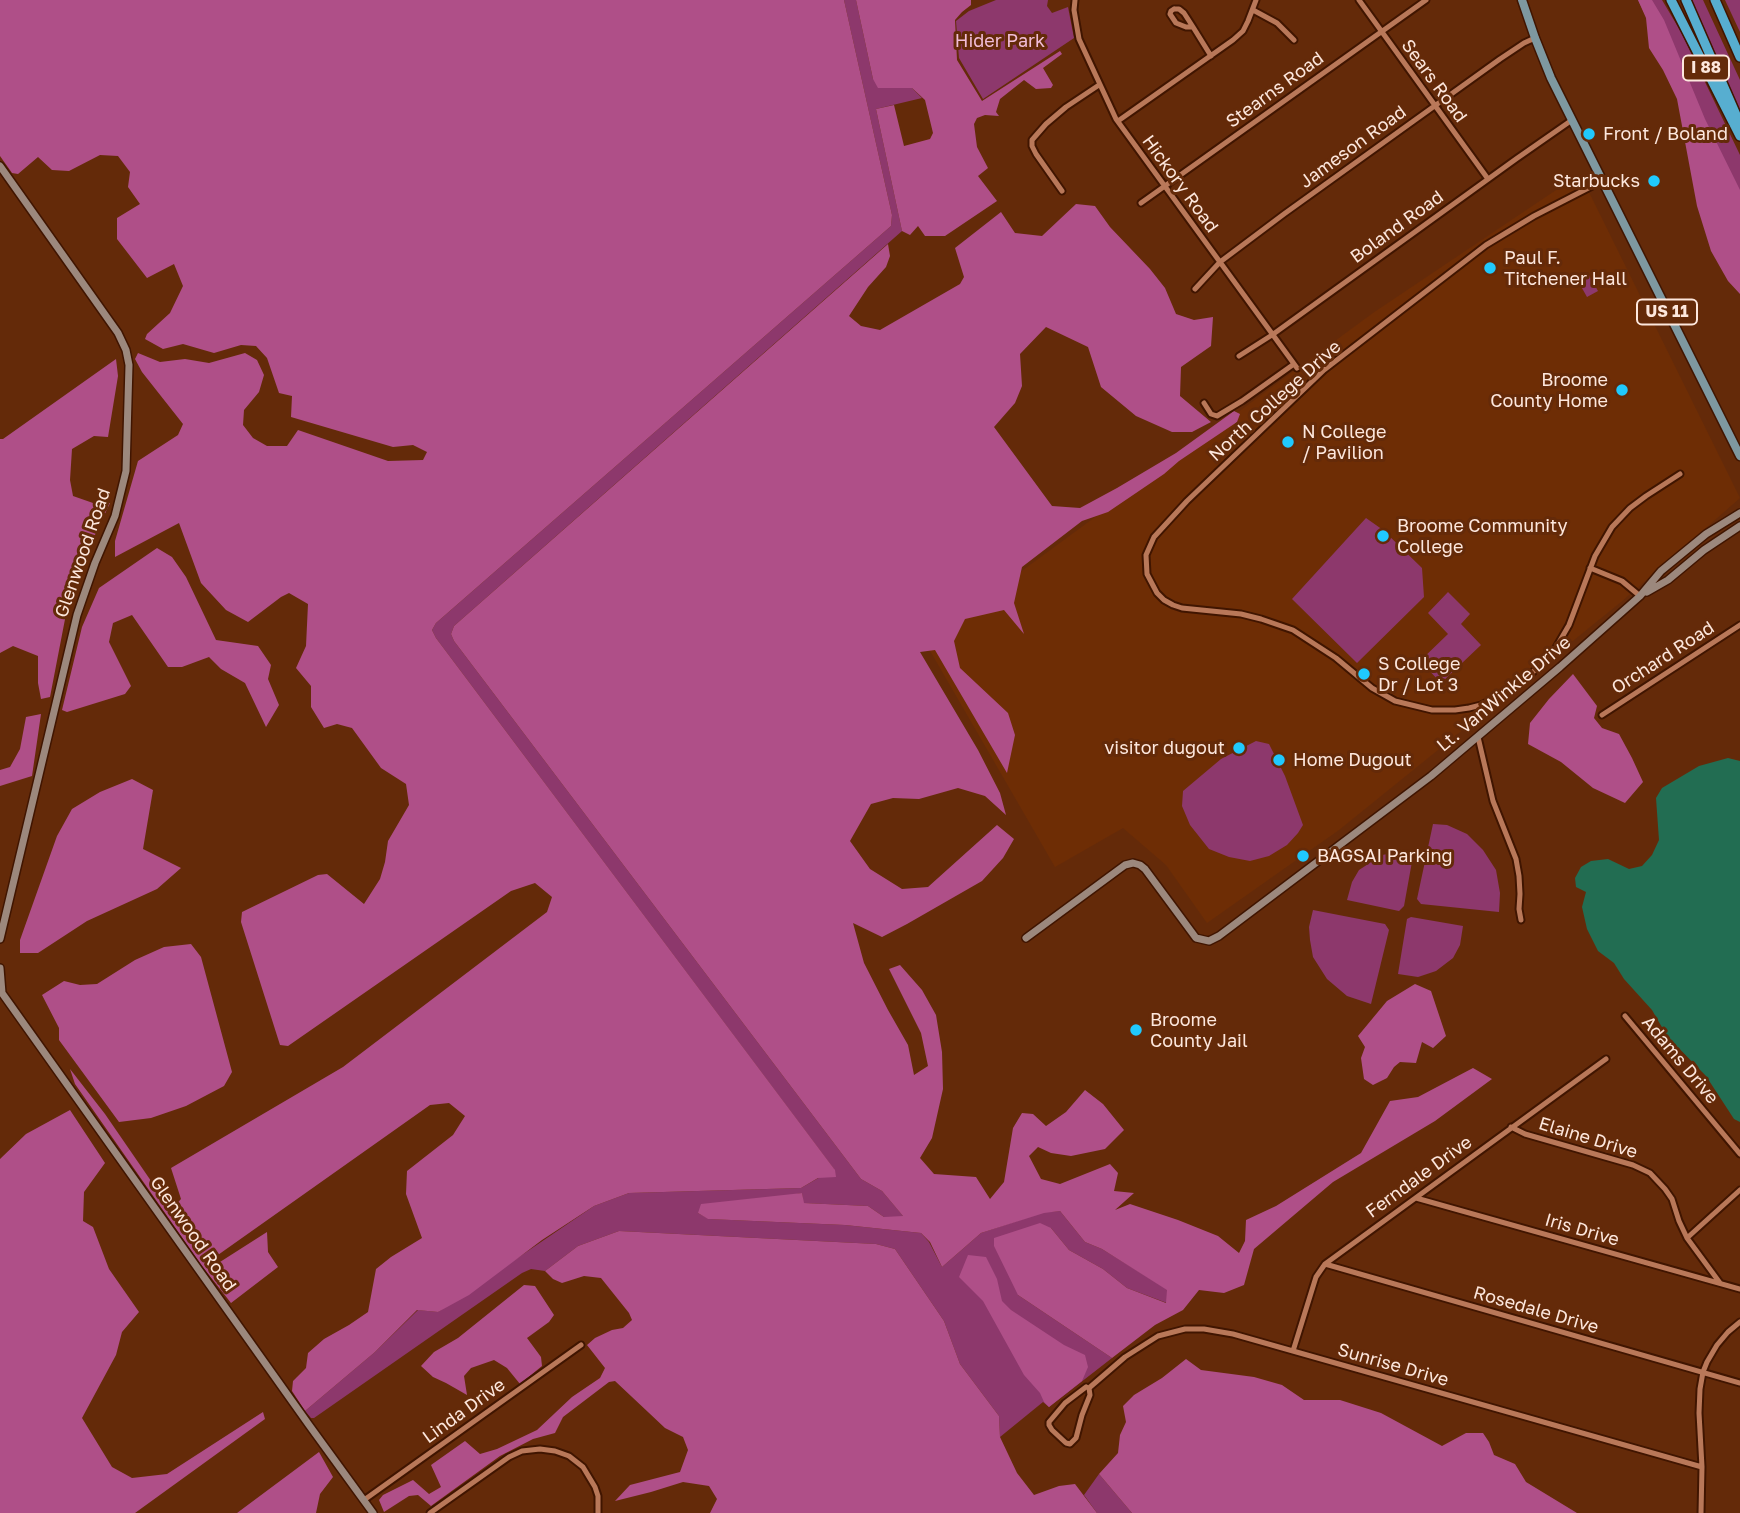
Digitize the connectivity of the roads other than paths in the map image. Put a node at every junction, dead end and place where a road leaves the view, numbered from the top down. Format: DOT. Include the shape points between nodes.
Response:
graph roads {
  1 [pos="1075,0"];
  2 [pos="1256,0"];
  3 [pos="1359,0"];
  4 [pos="1426,0"];
  5 [pos="1522,0"];
  6 [pos="1671,0"];
  7 [pos="1686,0"];
  8 [pos="1715,0"];
  9 [pos="1253,10"];
  10 [pos="1193,27"];
  11 [pos="1381,32"];
  12 [pos="1535,38"];
  13 [pos="1294,40"];
  14 [pos="1211,57"];
  15 [pos="1740,57"];
  16 [pos="1099,85"];
  17 [pos="1434,106"];
  18 [pos="1572,120"];
  19 [pos="1118,121"];
  20 [pos="1740,124"];
  21 [pos="1740,136"];
  22 [pos="0,166"];
  23 [pos="1488,179"];
  24 [pos="1602,181"];
  25 [pos="1165,186"];
  26 [pos="1062,191"];
  27 [pos="1141,203"];
  28 [pos="1220,262"];
  29 [pos="1195,289"];
  30 [pos="1272,335"];
  31 [pos="1239,356"];
  32 [pos="1204,403"];
  33 [pos="1740,456"];
  34 [pos="1680,474"];
  35 [pos="1740,513"];
  36 [pos="1740,526"];
  37 [pos="1590,568"];
  38 [pos="1640,596"];
  39 [pos="1740,625"];
  40 [pos="1602,715"];
  41 [pos="1478,737"];
  42 [pos="1521,920"];
  43 [pos="1026,938"];
  44 [pos="0,939"];
  45 [pos="0,968"];
  46 [pos="1626,1016"];
  47 [pos="1605,1059"];
  48 [pos="1511,1128"];
  49 [pos="1740,1154"];
  50 [pos="1740,1190"];
  51 [pos="1416,1198"];
  52 [pos="1687,1238"];
  53 [pos="1325,1264"];
  54 [pos="1720,1283"];
  55 [pos="1740,1289"];
  56 [pos="1740,1322"];
  57 [pos="581,1345"];
  58 [pos="1293,1352"];
  59 [pos="1703,1372"];
  60 [pos="1740,1383"];
  61 [pos="1089,1388"];
  62 [pos="1702,1467"];
  63 [pos="364,1500"];
  64 [pos="373,1513"];
  65 [pos="430,1513"];
  66 [pos="598,1513"];
  67 [pos="1701,1513"];
  1 -- 16 [label="street, Hickory Road" via="1079,39"];
  2 -- 9 [label="street"];
  3 -- 11 [label="street, Sears Road"];
  4 -- 11 [label="street, Stearns Road"];
  5 -- 12 [label="main road, US 11"];
  6 -- 21 [label="highway, I 88"];
  7 -- 20 [label="highway"];
  8 -- 15 [label="highway"];
  9 -- 13 [label="street"];
  9 -- 14 [label="street" via="1243,31"];
  10 -- 14 [label="street"];
  11 -- 17 [label="street, Sears Road"];
  11 -- 25 [label="street, Stearns Road"];
  12 -- 17 [label="street, Jameson Road"];
  12 -- 18 [label="main road, US 11"];
  14 -- 19 [label="street"];
  16 -- 19 [label="street, Hickory Road"];
  16 -- 26 [label="street" via="1045,124 1032,140 1036,154"];
  17 -- 23 [label="street, Sears Road"];
  17 -- 28 [label="street, Jameson Road"];
  18 -- 23 [label="street, Boland Road"];
  18 -- 24 [label="main road, US 11"];
  19 -- 25 [label="street, Hickory Road"];
  22 -- 44 [label="street, Glenwood Road" via="118,333 129,365 126,471 115,516 77,615"];
  23 -- 30 [label="street, Boland Road"];
  24 -- 33 [label="main road, US 11"];
  24 -- 37 [label="street, North College Drive" via="1486,245 1324,370 1187,501 1154,537 1145,564 1151,584 1164,600 1182,608 1241,614 1293,630 1372,688 1395,701 1432,710 1481,705 1506,694 1531,674 1569,625"];
  25 -- 27 [label="street, Stearns Road"];
  25 -- 28 [label="street, Hickory Road"];
  28 -- 29 [label="street, Jameson Road"];
  28 -- 30 [label="street, Hickory Road"];
  30 -- 31 [label="street, Boland Road"];
  30 -- 32 [label="street, Hickory Road" via="1295,366 1217,416"];
  34 -- 37 [label="street" via="1630,508 1600,545"];
  35 -- 38 [label="street, Lt. VanWinkle Drive" via="1684,551"];
  36 -- 38 [label="street, Lt. VanWinkle Drive"];
  37 -- 38 [label="street" via="1628,584"];
  38 -- 41 [label="street, Lt. VanWinkle Drive"];
  39 -- 40 [label="street, Orchard Road"];
  41 -- 42 [label="street" via="1493,801 1516,859"];
  41 -- 43 [label="street, Lt. VanWinkle Drive" via="1364,828 1209,941 1196,938 1145,869 1133,863"];
  45 -- 63 [label="street, Glenwood Road" via="2,993"];
  46 -- 49 [label="street, Adams Drive"];
  47 -- 48 [label="street, Ferndale Drive"];
  48 -- 51 [label="street, Ferndale Drive"];
  48 -- 52 [label="street, Elaine Drive" via="1650,1173 1672,1199"];
  50 -- 52 [label="street"];
  51 -- 53 [label="street, Ferndale Drive"];
  51 -- 54 [label="street, Iris Drive"];
  52 -- 54 [label="street, Elaine Drive"];
  53 -- 58 [label="street, Ferndale Drive" via="1316,1277"];
  53 -- 59 [label="street, Rosedale Drive"];
  54 -- 55 [label="street, Iris Drive"];
  56 -- 59 [label="street" via="1717,1345"];
  57 -- 63 [label="street, Linda Drive"];
  58 -- 61 [label="street, Sunrise Drive" via="1233,1334 1185,1329 1142,1345"];
  58 -- 62 [label="street, Sunrise Drive"];
  59 -- 60 [label="street, Rosedale Drive"];
  59 -- 62 [label="street" via="1699,1413"];
  61 -- 61 [label="street, Sunrise Drive" via="1049,1422 1066,1443 1076,1438"];
  62 -- 67 [label="street"];
  63 -- 64 [label="street, Glenwood Road"];
  65 -- 66 [label="street" via="509,1457 540,1449 569,1456 583,1467 598,1496"];
}
